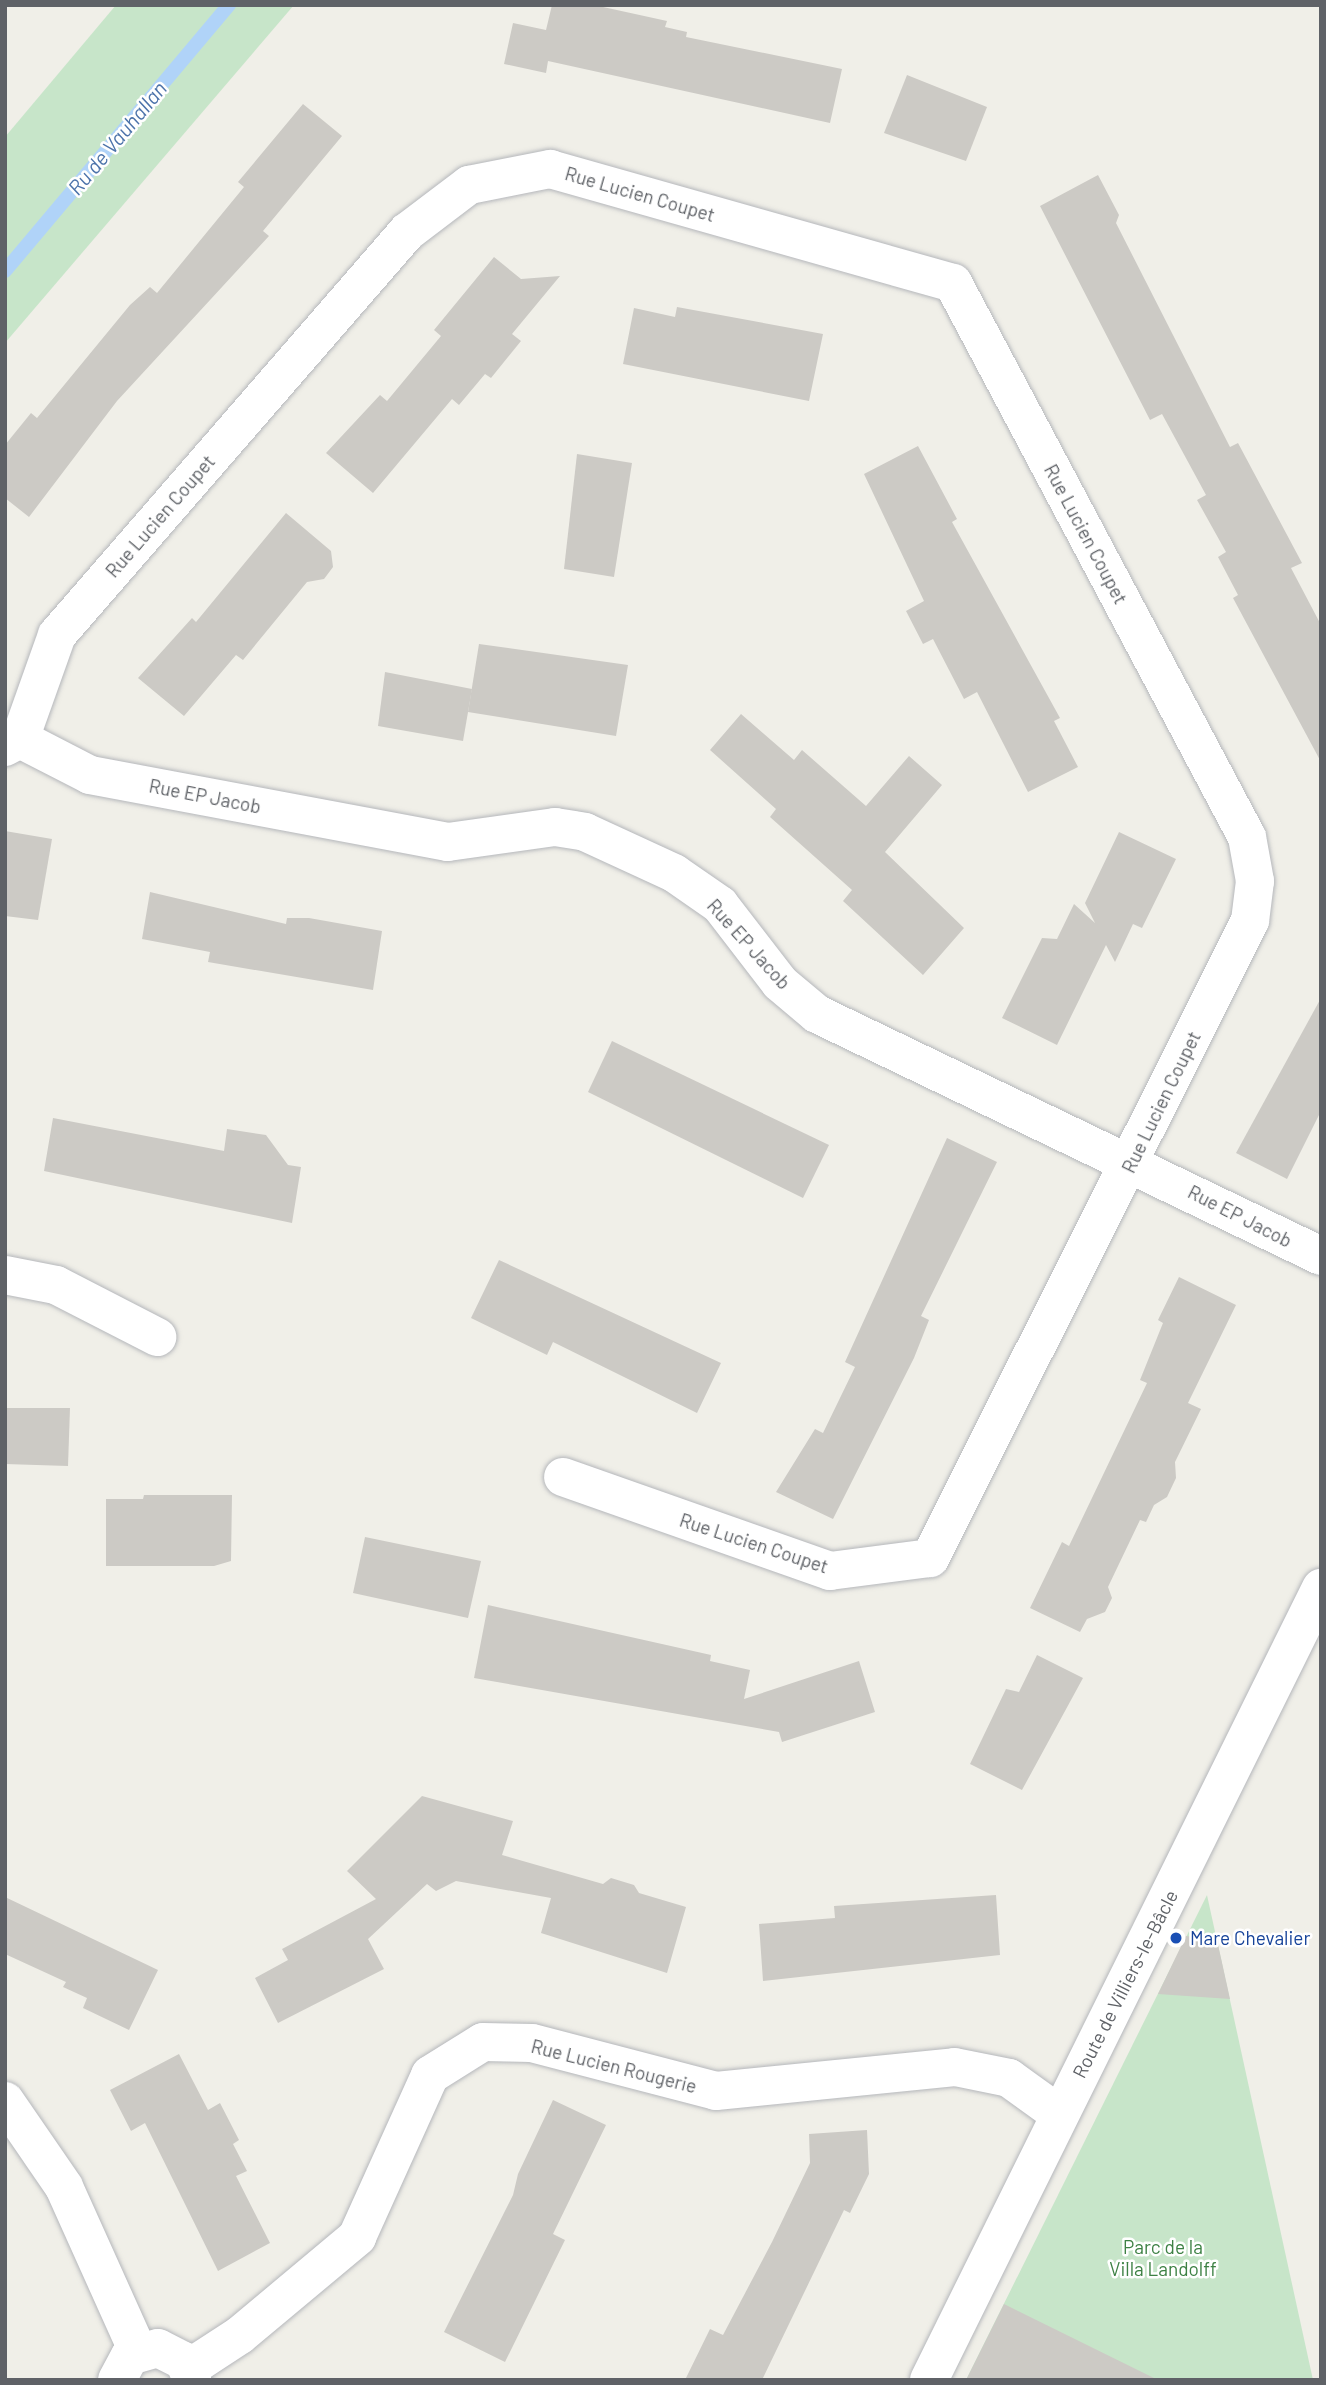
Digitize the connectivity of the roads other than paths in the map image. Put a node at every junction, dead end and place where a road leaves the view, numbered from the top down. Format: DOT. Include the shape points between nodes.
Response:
graph roads {
  1 [pos="13,743"];
  2 [pos="1132,1161"];
  3 [pos="1321,1256"];
  4 [pos="5,1275"];
  5 [pos="157,1337"];
  6 [pos="564,1477"];
  7 [pos="1321,1588"];
  8 [pos="5,2101"];
  9 [pos="1059,2114"];
  10 [pos="128,2366"];
  11 [pos="190,2374"];
  12 [pos="929,2380"];
  1 -- 2 [label="street, Rue EP Jacob" via="90,775 449,842 555,827 585,832 674,873 720,905 780,983 817,1014"];
  1 -- 2 [label="street, Rue Lucien Coupet" via="57,635 407,232 469,185 550,169 953,282 1247,837 1255,881 1250,921"];
  2 -- 3 [label="street, Rue EP Jacob"];
  2 -- 6 [label="street, Rue Lucien Coupet" via="930,1558 830,1571"];
  4 -- 5 [label="street" via="56,1285"];
  7 -- 9 [label="street, Route de Villiers-le-Bâcle"];
  8 -- 10 [label="street" via="64,2187"];
  9 -- 11 [label="street, Rue Lucien Rougerie" via="1009,2078 955,2067 716,2091 532,2043 483,2042 430,2075 357,2237"];
  9 -- 12 [label="street, Route de Villiers-le-Bâcle"];
  10 -- 11 [label="street" via="158,2348 172,2352"];
}
